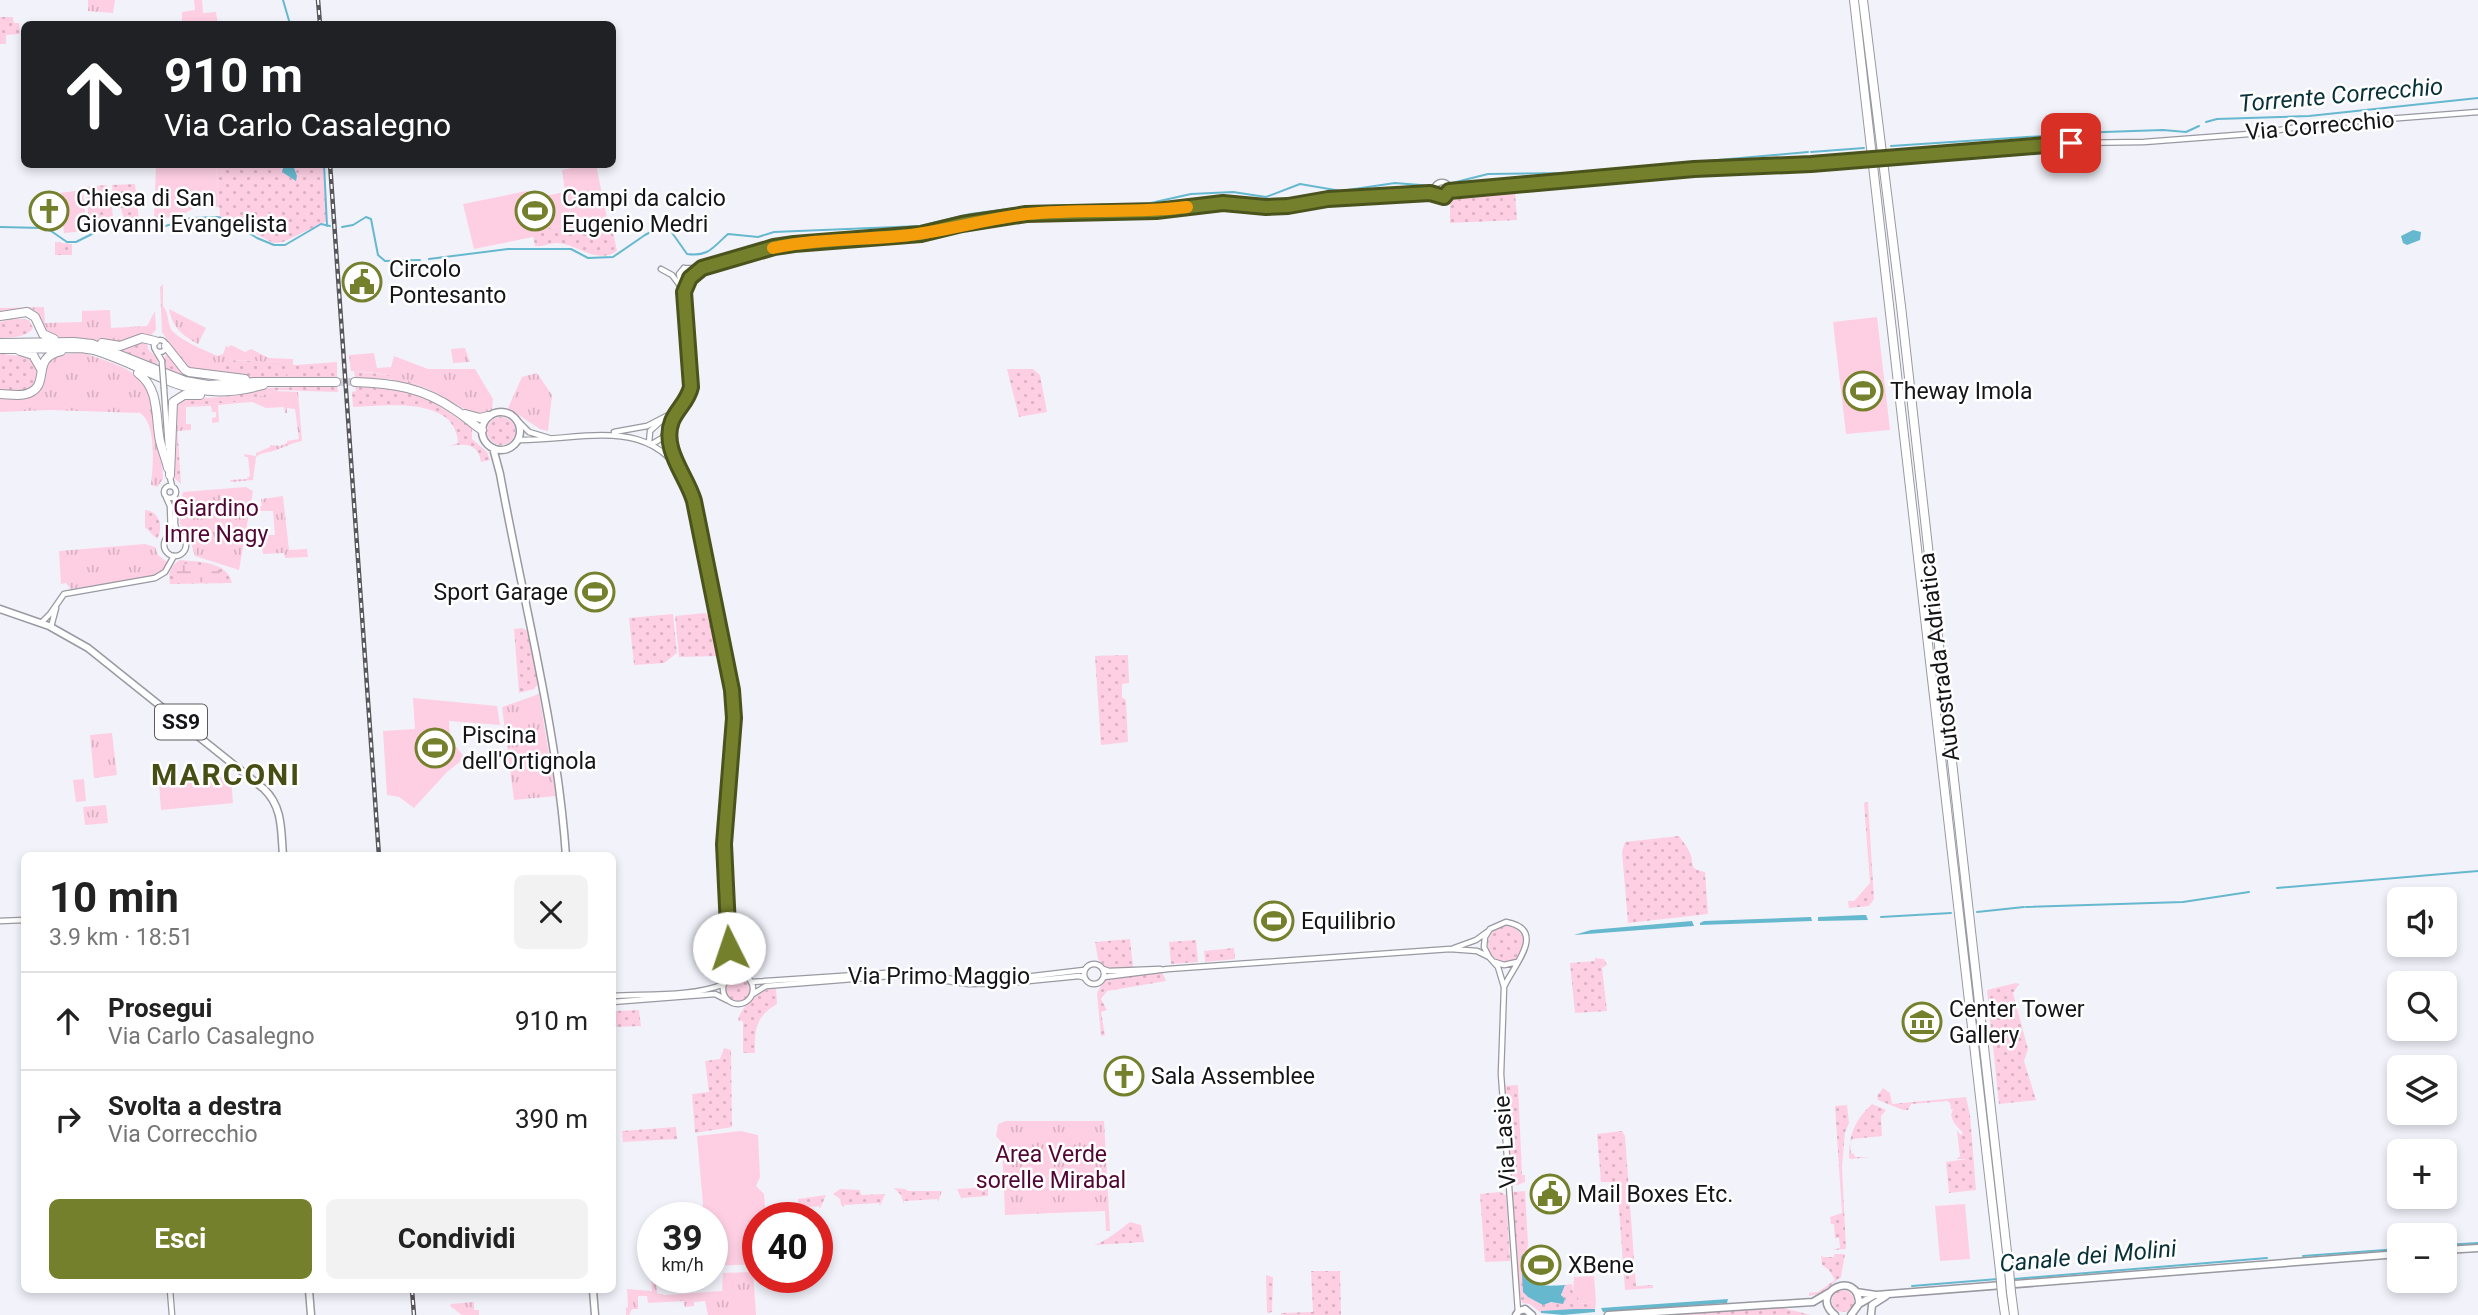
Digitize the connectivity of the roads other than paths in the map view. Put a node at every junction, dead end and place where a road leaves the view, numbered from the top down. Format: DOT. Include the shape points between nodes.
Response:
graph roads {
  1 [pos="1854,0"];
  2 [pos="1863,0"];
  3 [pos="2478,112"];
  4 [pos="1449,191"];
  5 [pos="1435,194"];
  6 [pos="702,268"];
  7 [pos="661,269"];
  8 [pos="684,284"];
  9 [pos="0,316"];
  10 [pos="38,325"];
  11 [pos="0,343"];
  12 [pos="77,344"];
  13 [pos="155,346"];
  14 [pos="0,349"];
  15 [pos="165,349"];
  16 [pos="162,362"];
  17 [pos="124,363"];
  18 [pos="41,370"];
  19 [pos="336,382"];
  20 [pos="355,382"];
  21 [pos="252,386"];
  22 [pos="0,394"];
  23 [pos="678,410"];
  24 [pos="458,412"];
  25 [pos="670,414"];
  26 [pos="488,416"];
  27 [pos="516,419"];
  28 [pos="671,423"];
  29 [pos="482,430"];
  30 [pos="606,434"];
  31 [pos="560,439"];
  32 [pos="517,440"];
  33 [pos="649,444"];
  34 [pos="493,448"];
  35 [pos="502,450"];
  36 [pos="678,467"];
  37 [pos="500,474"];
  38 [pos="170,475"];
  39 [pos="170,486"];
  40 [pos="175,496"];
  41 [pos="166,497"];
  42 [pos="178,535"];
  43 [pos="171,536"];
  44 [pos="172,555"];
  45 [pos="56,606"];
  46 [pos="0,609"];
  47 [pos="47,625"];
  48 [pos="283,852"];
  49 [pos="566,852"];
  50 [pos="21,920"];
  51 [pos="0,921"];
  52 [pos="1488,932"];
  53 [pos="1450,949"];
  54 [pos="1489,957"];
  55 [pos="1518,961"];
  56 [pos="1494,962"];
  57 [pos="730,964"];
  58 [pos="1103,969"];
  59 [pos="1164,969"];
  60 [pos="1084,970"];
  61 [pos="737,974"];
  62 [pos="729,977"];
  63 [pos="1104,977"];
  64 [pos="1085,978"];
  65 [pos="751,982"];
  66 [pos="724,984"];
  67 [pos="1504,987"];
  68 [pos="753,994"];
  69 [pos="616,996"];
  70 [pos="727,1000"];
  71 [pos="616,1002"];
  72 [pos="2478,1248"];
  73 [pos="2457,1250"];
  74 [pos="2387,1255"];
  75 [pos="2004,1271"];
  76 [pos="1830,1292"];
  77 [pos="1856,1292"];
  78 [pos="170,1293"];
  79 [pos="309,1293"];
  80 [pos="593,1293"];
  81 [pos="2007,1293"];
  82 [pos="1891,1294"];
  83 [pos="1876,1295"];
  84 [pos="1813,1302"];
  85 [pos="1829,1308"];
  86 [pos="1859,1309"];
  87 [pos="1520,1312"];
  88 [pos="172,1315"];
  89 [pos="311,1315"];
  90 [pos="594,1315"];
  91 [pos="1533,1315"];
  92 [pos="1608,1315"];
  93 [pos="1835,1315"];
  94 [pos="1851,1315"];
  95 [pos="1871,1315"];
  96 [pos="2004,1315"];
  97 [pos="2014,1315"];
  1 -- 75 [label="highway, Autostrada Adriatica"];
  2 -- 75 [label="highway, Autostrada Adriatica" via="1901,306"];
  3 -- 4 [label="street, Via Correcchio, bridge" via="2144,142 2046,144"];
  4 -- 5 [label="street, Via Correcchio" via="1444,197"];
  4 -- 5 [label="street, Via Correcchio" via="1447,184 1440,182 1434,187"];
  5 -- 6 [label="street, Via Correcchio" via="1328,199 1288,206 1223,203 1156,211 1026,214 921,234 784,246"];
  6 -- 8 [label="street"];
  6 -- 8 [label="street, Via Correcchio" via="684,268"];
  7 -- 8 [label="street"];
  8 -- 23 [label="street" via="691,387"];
  9 -- 10 [label="highway" via="27,312"];
  10 -- 11 [label="highway" via="30,337"];
  10 -- 12 [label="highway" via="46,337"];
  11 -- 12 [label="highway"];
  12 -- 13 [label="highway" via="120,346 142,338"];
  12 -- 14 [label="highway"];
  12 -- 17 [label="highway"];
  12 -- 18 [label="highway" via="50,355"];
  12 -- 21 [label="highway" via="104,348 186,381"];
  13 -- 15 [label="street"];
  13 -- 15 [label="street" via="163,340"];
  13 -- 16 [label="street"];
  14 -- 18 [label="highway" via="28,353"];
  15 -- 16 [label="street"];
  15 -- 21 [label="highway" via="189,372"];
  16 -- 38 [label="street, bridge"];
  17 -- 21 [label="highway" via="186,389"];
  17 -- 38 [label="highway" via="150,387"];
  18 -- 22 [label="highway" via="38,386 30,392"];
  19 -- 21 [label="highway"];
  20 -- 24 [label="highway" via="387,382 421,390"];
  21 -- 38 [label="highway" via="229,394 184,395 173,402"];
  23 -- 25 [label="street"];
  23 -- 28 [label="street"];
  24 -- 26 [label="highway"];
  24 -- 29 [label="highway"];
  25 -- 30 [label="street" via="647,426"];
  25 -- 33 [label="street" via="650,431"];
  26 -- 27 [label="main road" via="503,412"];
  26 -- 29 [label="main road"];
  27 -- 31 [label="street" via="528,432"];
  27 -- 32 [label="main road" via="520,429"];
  28 -- 33 [label="street" via="658,442"];
  28 -- 36 [label="street" via="669,438"];
  29 -- 34 [label="main road"];
  30 -- 31 [label="street"];
  30 -- 33 [label="street"];
  31 -- 32 [label="street"];
  32 -- 35 [label="main road"];
  33 -- 36 [label="street"];
  34 -- 35 [label="main road"];
  34 -- 37 [label="main road"];
  35 -- 37 [label="main road"];
  36 -- 57 [label="street" via="694,501 732,690 724,862"];
  37 -- 49 [label="main road" via="547,712"];
  38 -- 39 [label="street"];
  39 -- 40 [label="street" via="176,490"];
  39 -- 41 [label="street" via="164,491"];
  40 -- 41 [label="street"];
  40 -- 42 [label="street"];
  41 -- 43 [label="street"];
  42 -- 43 [label="street"];
  42 -- 44 [label="street" via="186,548 180,555"];
  43 -- 44 [label="street" via="165,545"];
  44 -- 45 [label="street" via="169,567 155,578 64,594"];
  45 -- 47 [label="street"];
  45 -- 47 [label="street"];
  46 -- 47 [label="main road, SS9"];
  47 -- 48 [label="main road, SS9" via="104,661 270,794 279,812"];
  50 -- 51 [label="street"];
  52 -- 53 [label="street, Via Primo Maggio"];
  52 -- 54 [label="street" via="1485,947"];
  52 -- 55 [label="street, Via Lasie" via="1502,923 1521,929 1527,946"];
  53 -- 54 [label="street, Via Primo Maggio" via="1468,949"];
  53 -- 59 [label="street, Via Primo Maggio"];
  54 -- 56 [label="street, Via Lasie"];
  55 -- 56 [label="street"];
  55 -- 67 [label="street, Via Lasie"];
  56 -- 67 [label="street, Via Lasie"];
  57 -- 61 [label="street"];
  57 -- 62 [label="street"];
  58 -- 59 [label="street, Via Primo Maggio"];
  58 -- 60 [label="street, Via Primo Maggio" via="1094,963"];
  58 -- 63 [label="street"];
  59 -- 63 [label="street, Via Primo Maggio"];
  60 -- 64 [label="street"];
  60 -- 65 [label="street, Via Primo Maggio" via="990,981 901,972"];
  61 -- 62 [label="street"];
  61 -- 65 [label="street"];
  62 -- 66 [label="street"];
  63 -- 64 [label="street, Via Primo Maggio" via="1096,984"];
  64 -- 68 [label="street, Via Primo Maggio" via="969,984 903,975 766,986"];
  65 -- 68 [label="street"];
  66 -- 69 [label="street"];
  66 -- 70 [label="street"];
  67 -- 87 [label="street, Via Lasie" via="1501,1074"];
  68 -- 70 [label="street, Via Primo Maggio" via="742,1004"];
  70 -- 71 [label="street, Via Primo Maggio" via="715,995"];
  72 -- 73 [label="main road"];
  74 -- 82 [label="main road"];
  75 -- 81 [label="highway, Autostrada Adriatica, bridge"];
  76 -- 77 [label="main road" via="1845,1285"];
  76 -- 84 [label="main road"];
  76 -- 85 [label="main road"];
  77 -- 83 [label="main road"];
  77 -- 86 [label="main road"];
  78 -- 88 [label="street"];
  79 -- 89 [label="main road"];
  80 -- 90 [label="main road"];
  81 -- 96 [label="highway"];
  81 -- 97 [label="highway, Autostrada Adriatica"];
  82 -- 83 [label="main road"];
  82 -- 95 [label="main road" via="1874,1303"];
  83 -- 86 [label="main road"];
  84 -- 85 [label="main road"];
  84 -- 92 [label="main road"];
  85 -- 93 [label="main road"];
  86 -- 94 [label="main road"];
  87 -- 91 [label="main road"];
}
